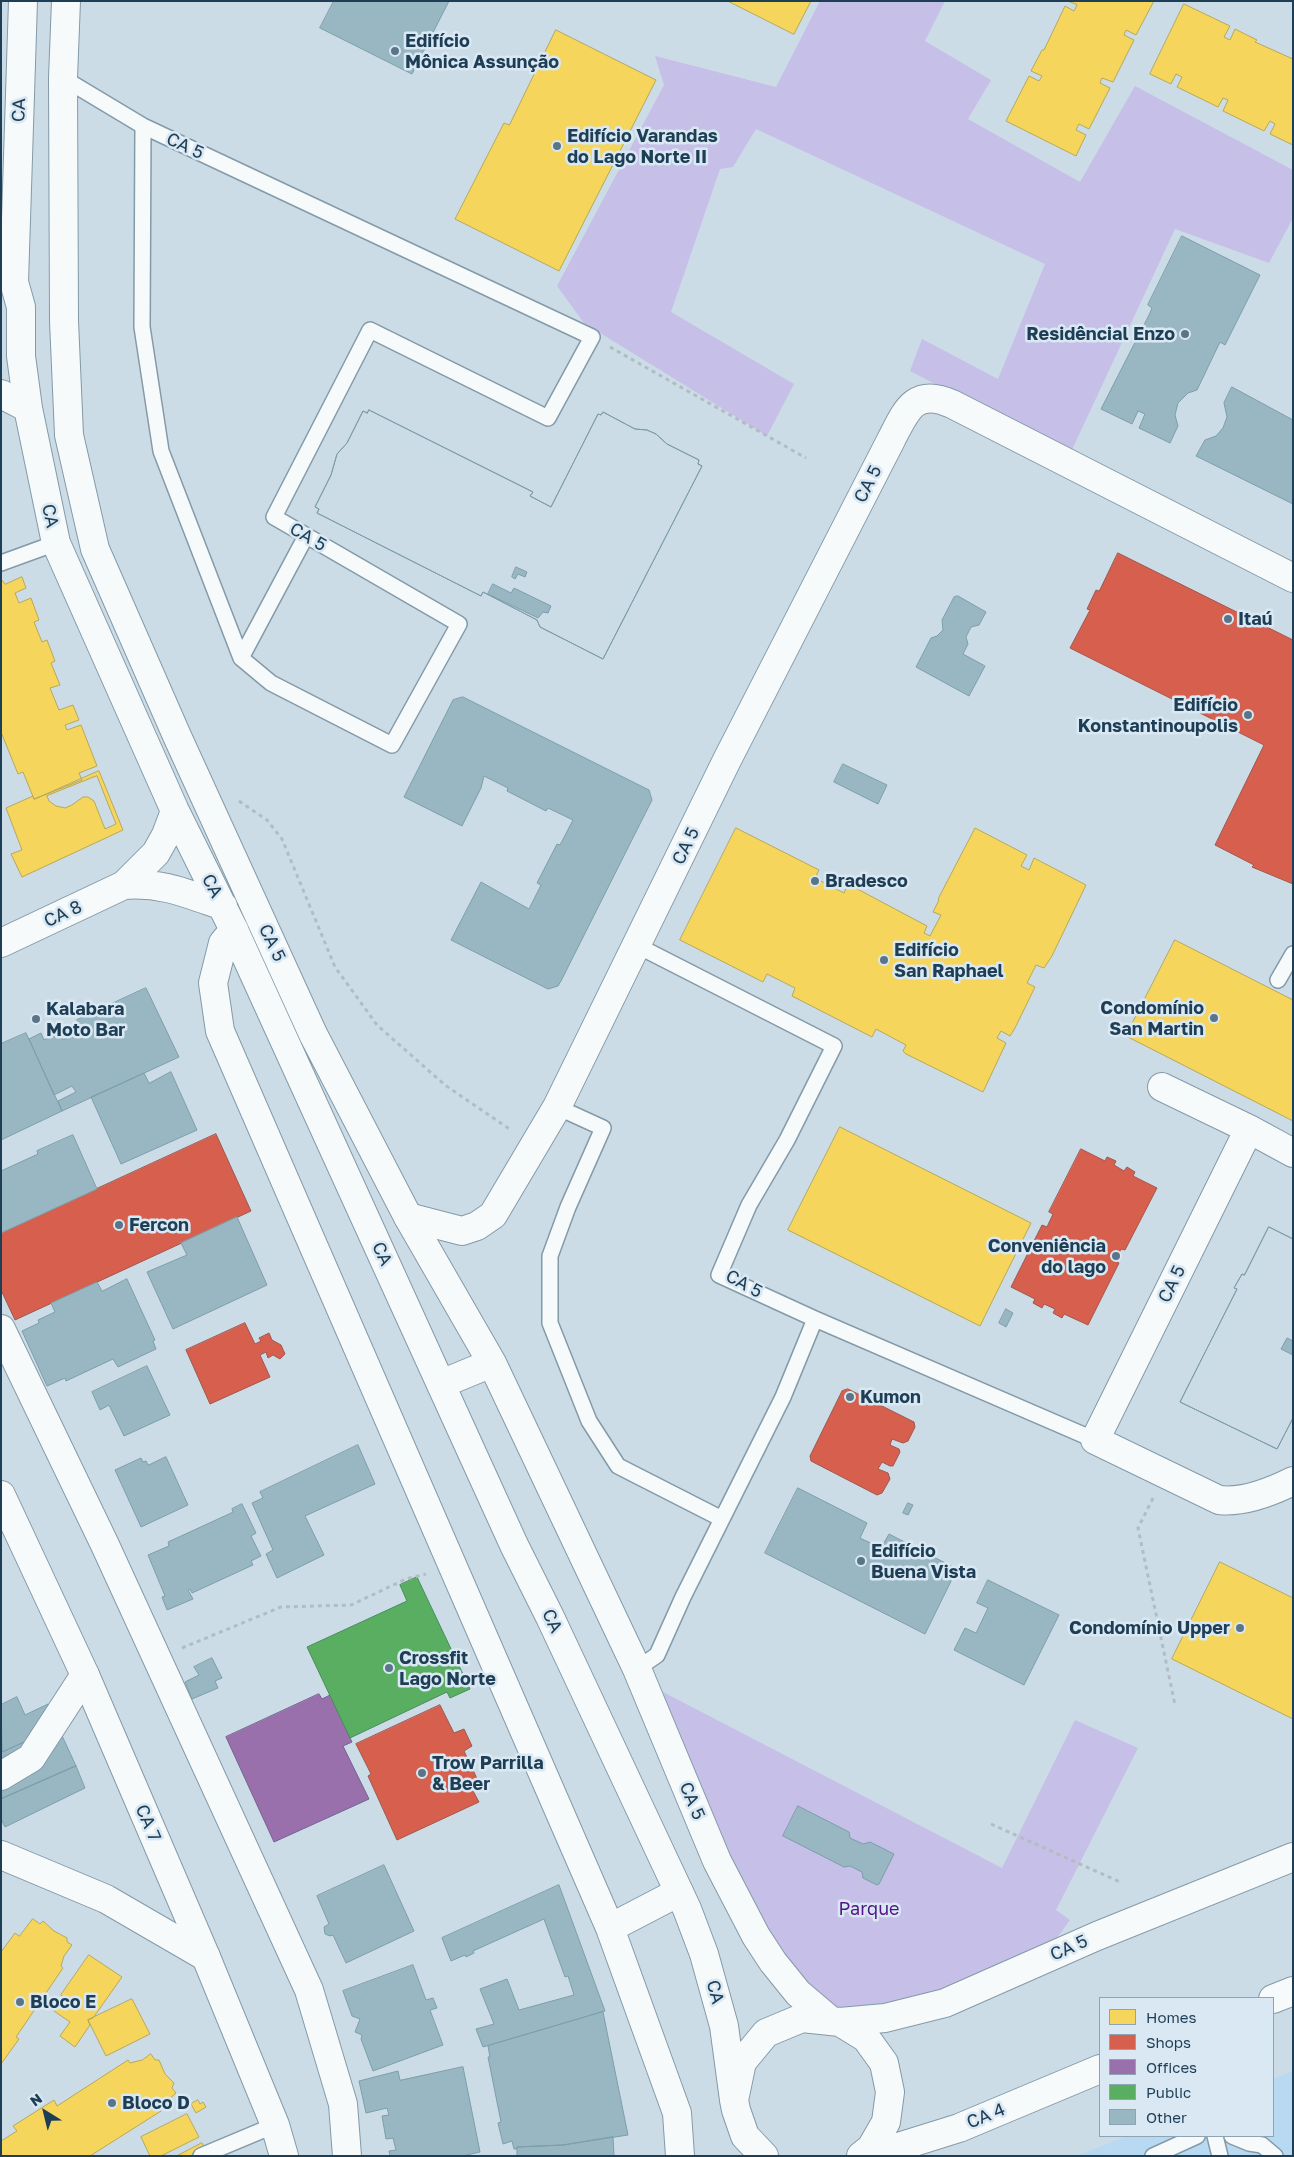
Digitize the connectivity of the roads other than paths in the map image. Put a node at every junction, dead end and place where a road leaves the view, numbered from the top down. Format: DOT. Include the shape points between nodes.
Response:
graph roads {
  1 [pos="23,1"];
  2 [pos="66,1"];
  3 [pos="63,78"];
  4 [pos="142,126"];
  5 [pos="11,314"];
  6 [pos="1,394"];
  7 [pos="28,408"];
  8 [pos="306,536"];
  9 [pos="56,543"];
  10 [pos="1,563"];
  11 [pos="1293,578"];
  12 [pos="241,658"];
  13 [pos="177,736"];
  14 [pos="146,747"];
  15 [pos="175,812"];
  16 [pos="124,885"];
  17 [pos="228,918"];
  18 [pos="1,942"];
  19 [pos="638,946"];
  20 [pos="1293,954"];
  21 [pos="1278,980"];
  22 [pos="1162,1087"];
  23 [pos="557,1107"];
  24 [pos="1249,1129"];
  25 [pos="1293,1154"];
  26 [pos="408,1217"];
  27 [pos="815,1319"];
  28 [pos="1,1329"];
  29 [pos="492,1363"];
  30 [pos="11,1375"];
  31 [pos="442,1384"];
  32 [pos="1095,1440"];
  33 [pos="1293,1481"];
  34 [pos="1,1495"];
  35 [pos="722,1519"];
  36 [pos="636,1669"];
  37 [pos="85,1675"];
  38 [pos="1,1776"];
  39 [pos="1,1855"];
  40 [pos="1293,1857"];
  41 [pos="679,1892"];
  42 [pos="610,1928"];
  43 [pos="206,1957"];
  44 [pos="1293,1991"];
  45 [pos="1274,2000"];
  46 [pos="836,2022"];
  47 [pos="1099,2070"];
  48 [pos="735,2105"];
  49 [pos="275,2125"];
  50 [pos="1195,2137"];
  51 [pos="1215,2137"];
  52 [pos="1234,2137"];
  53 [pos="1265,2150"];
  54 [pos="201,2156"];
  55 [pos="284,2156"];
  56 [pos="348,2156"];
  57 [pos="680,2156"];
  58 [pos="742,2156"];
  59 [pos="764,2156"];
  60 [pos="861,2156"];
  61 [pos="869,2156"];
  62 [pos="1154,2156"];
  63 [pos="1220,2156"];
  64 [pos="1275,2156"];
  1 -- 5 [label="street, CA"];
  2 -- 3 [label="street, CA 5"];
  3 -- 4 [label="lane, CA 5"];
  3 -- 13 [label="street, CA 5" via="64,321 69,434 95,549"];
  4 -- 8 [label="lane, CA 5" via="592,337 548,418 370,330 274,518"];
  4 -- 12 [label="lane, CA 5" via="142,327 161,450"];
  5 -- 7 [label="street, CA"];
  6 -- 7 [label="street"];
  7 -- 9 [label="street, CA"];
  8 -- 12 [label="lane"];
  8 -- 12 [label="lane, CA 5" via="459,624 392,745 271,683"];
  9 -- 10 [label="lane"];
  9 -- 14 [label="street, CA"];
  11 -- 19 [label="street, CA 5" via="940,398 914,403 891,440 750,716"];
  13 -- 14 [label="street"];
  13 -- 26 [label="street, CA 5" via="313,1034"];
  14 -- 15 [label="street, CA"];
  15 -- 16 [label="street, CA 8" via="156,852"];
  15 -- 17 [label="street, CA"];
  16 -- 17 [label="street, CA 8" via="169,887"];
  16 -- 18 [label="street, CA 8"];
  17 -- 31 [label="street, CA"];
  17 -- 42 [label="street" via="213,983 220,1031"];
  19 -- 23 [label="street, CA 5"];
  19 -- 27 [label="lane, CA 5" via="834,1046 787,1140 749,1205 719,1275"];
  20 -- 21 [label="lane"];
  22 -- 24 [label="street"];
  23 -- 26 [label="street, CA 5" via="493,1215 462,1231"];
  23 -- 35 [label="lane" via="603,1128 550,1256 550,1323 573,1382 589,1421 618,1466"];
  24 -- 25 [label="street"];
  24 -- 32 [label="street, CA 5"];
  26 -- 29 [label="street, CA 5"];
  27 -- 32 [label="lane, CA 5"];
  27 -- 35 [label="lane" via="783,1397"];
  28 -- 30 [label="street"];
  29 -- 31 [label="street"];
  29 -- 36 [label="street, CA 5"];
  30 -- 56 [label="street" via="157,1658 309,1990 343,2104"];
  31 -- 41 [label="street, CA" via="514,1545"];
  32 -- 33 [label="street, CA 5" via="1219,1500 1230,1501 1272,1491"];
  34 -- 37 [label="street, CA 7"];
  35 -- 36 [label="lane" via="657,1655"];
  36 -- 46 [label="street, CA 5" via="717,1861 756,1936 798,1994"];
  37 -- 38 [label="street" via="31,1758"];
  37 -- 43 [label="street, CA 7"];
  39 -- 43 [label="street" via="106,1899"];
  40 -- 46 [label="street, CA 5" via="1096,1936 945,2003 885,2018"];
  41 -- 42 [label="street"];
  41 -- 48 [label="street, CA" via="704,1954 724,2026"];
  42 -- 57 [label="street" via="676,2113"];
  43 -- 49 [label="street, CA 7"];
  44 -- 45 [label="street"];
  46 -- 48 [label="street" via="802,2018 766,2033 742,2062"];
  46 -- 60 [label="street" via="866,2038 884,2063 890,2092 886,2122 871,2148"];
  47 -- 61 [label="street, CA 4" via="958,2128"];
  48 -- 58 [label="street"];
  48 -- 59 [label="street" via="745,2136"];
  49 -- 54 [label="lane"];
  49 -- 55 [label="street, CA 7"];
  50 -- 62 [label="lane"];
  51 -- 63 [label="lane"];
  52 -- 53 [label="lane"];
  53 -- 64 [label="lane"];
}
